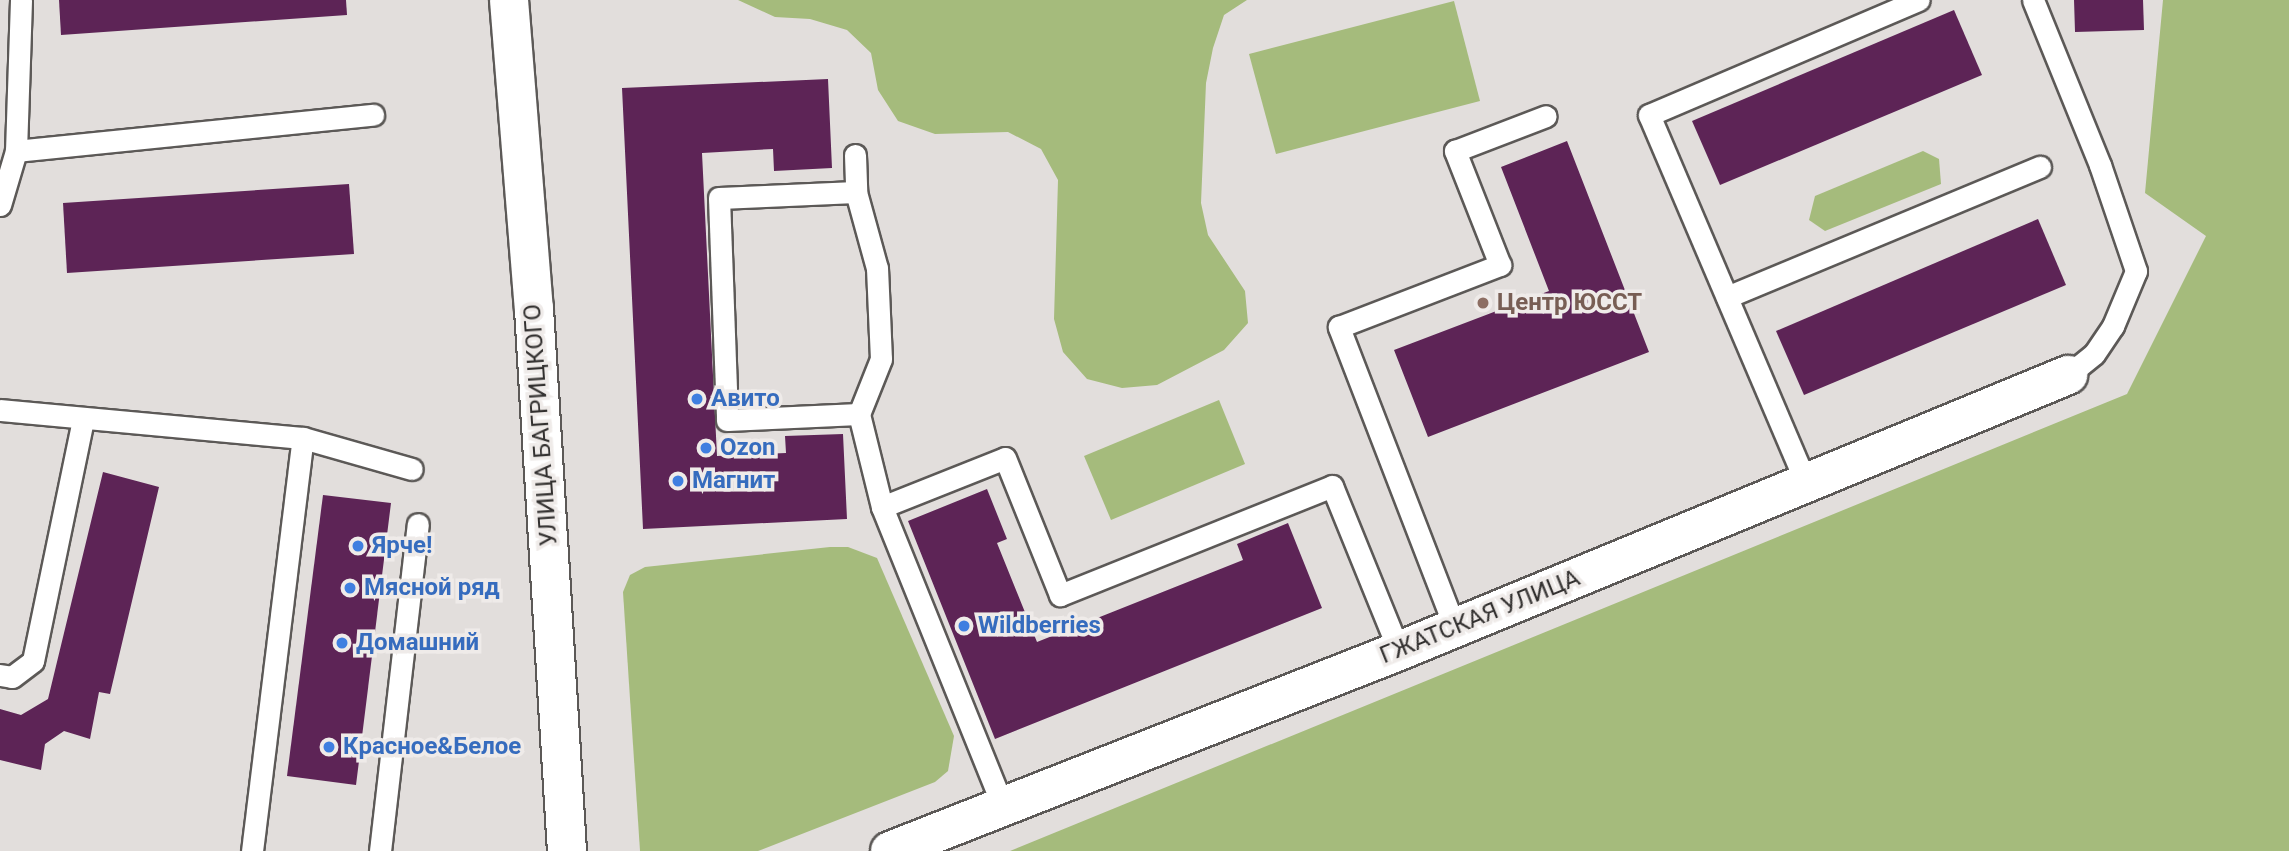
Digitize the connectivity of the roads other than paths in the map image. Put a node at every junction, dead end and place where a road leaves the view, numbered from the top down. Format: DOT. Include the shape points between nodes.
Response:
graph roads {
  1 [pos="22,0"];
  2 [pos="509,0"];
  3 [pos="1919,0"];
  4 [pos="2033,0"];
  5 [pos="373,114"];
  6 [pos="1546,116"];
  7 [pos="16,151"];
  8 [pos="855,155"];
  9 [pos="2040,167"];
  10 [pos="856,192"];
  11 [pos="0,205"];
  12 [pos="1727,297"];
  13 [pos="2068,376"];
  14 [pos="0,410"];
  15 [pos="859,414"];
  16 [pos="82,420"];
  17 [pos="303,438"];
  18 [pos="412,469"];
  19 [pos="1806,483"];
  20 [pos="882,507"];
  21 [pos="418,524"];
  22 [pos="1455,628"];
  23 [pos="1399,651"];
  24 [pos="0,675"];
  25 [pos="1003,807"];
  26 [pos="252,851"];
  27 [pos="380,851"];
  28 [pos="567,851"];
  29 [pos="890,851"];
  1 -- 7 [label="lane"];
  2 -- 28 [label="street, УЛИЦА БАГРИЦКОГО" via="534,309"];
  3 -- 12 [label="lane" via="1649,114"];
  4 -- 13 [label="lane" via="2105,177 2136,271 2113,326 2094,354"];
  5 -- 7 [label="lane"];
  6 -- 22 [label="lane" via="1455,151 1500,265 1339,327"];
  7 -- 11 [label="lane"];
  8 -- 10 [label="lane"];
  9 -- 12 [label="lane"];
  10 -- 15 [label="lane" via="877,268 881,359"];
  10 -- 15 [label="lane" via="719,198 727,420"];
  12 -- 19 [label="lane"];
  13 -- 19 [label="street, ГЖАТСКАЯ УЛИЦА"];
  14 -- 16 [label="lane"];
  15 -- 20 [label="lane"];
  16 -- 17 [label="lane"];
  16 -- 24 [label="lane" via="33,661 12,677"];
  17 -- 18 [label="lane"];
  17 -- 26 [label="lane"];
  19 -- 22 [label="street, ГЖАТСКАЯ УЛИЦА"];
  20 -- 23 [label="lane" via="1005,458 1060,595 1332,486"];
  20 -- 25 [label="lane"];
  21 -- 27 [label="lane"];
  22 -- 23 [label="street, ГЖАТСКАЯ УЛИЦА"];
  23 -- 25 [label="street, ГЖАТСКАЯ УЛИЦА"];
  25 -- 29 [label="street, ГЖАТСКАЯ УЛИЦА"];
}
